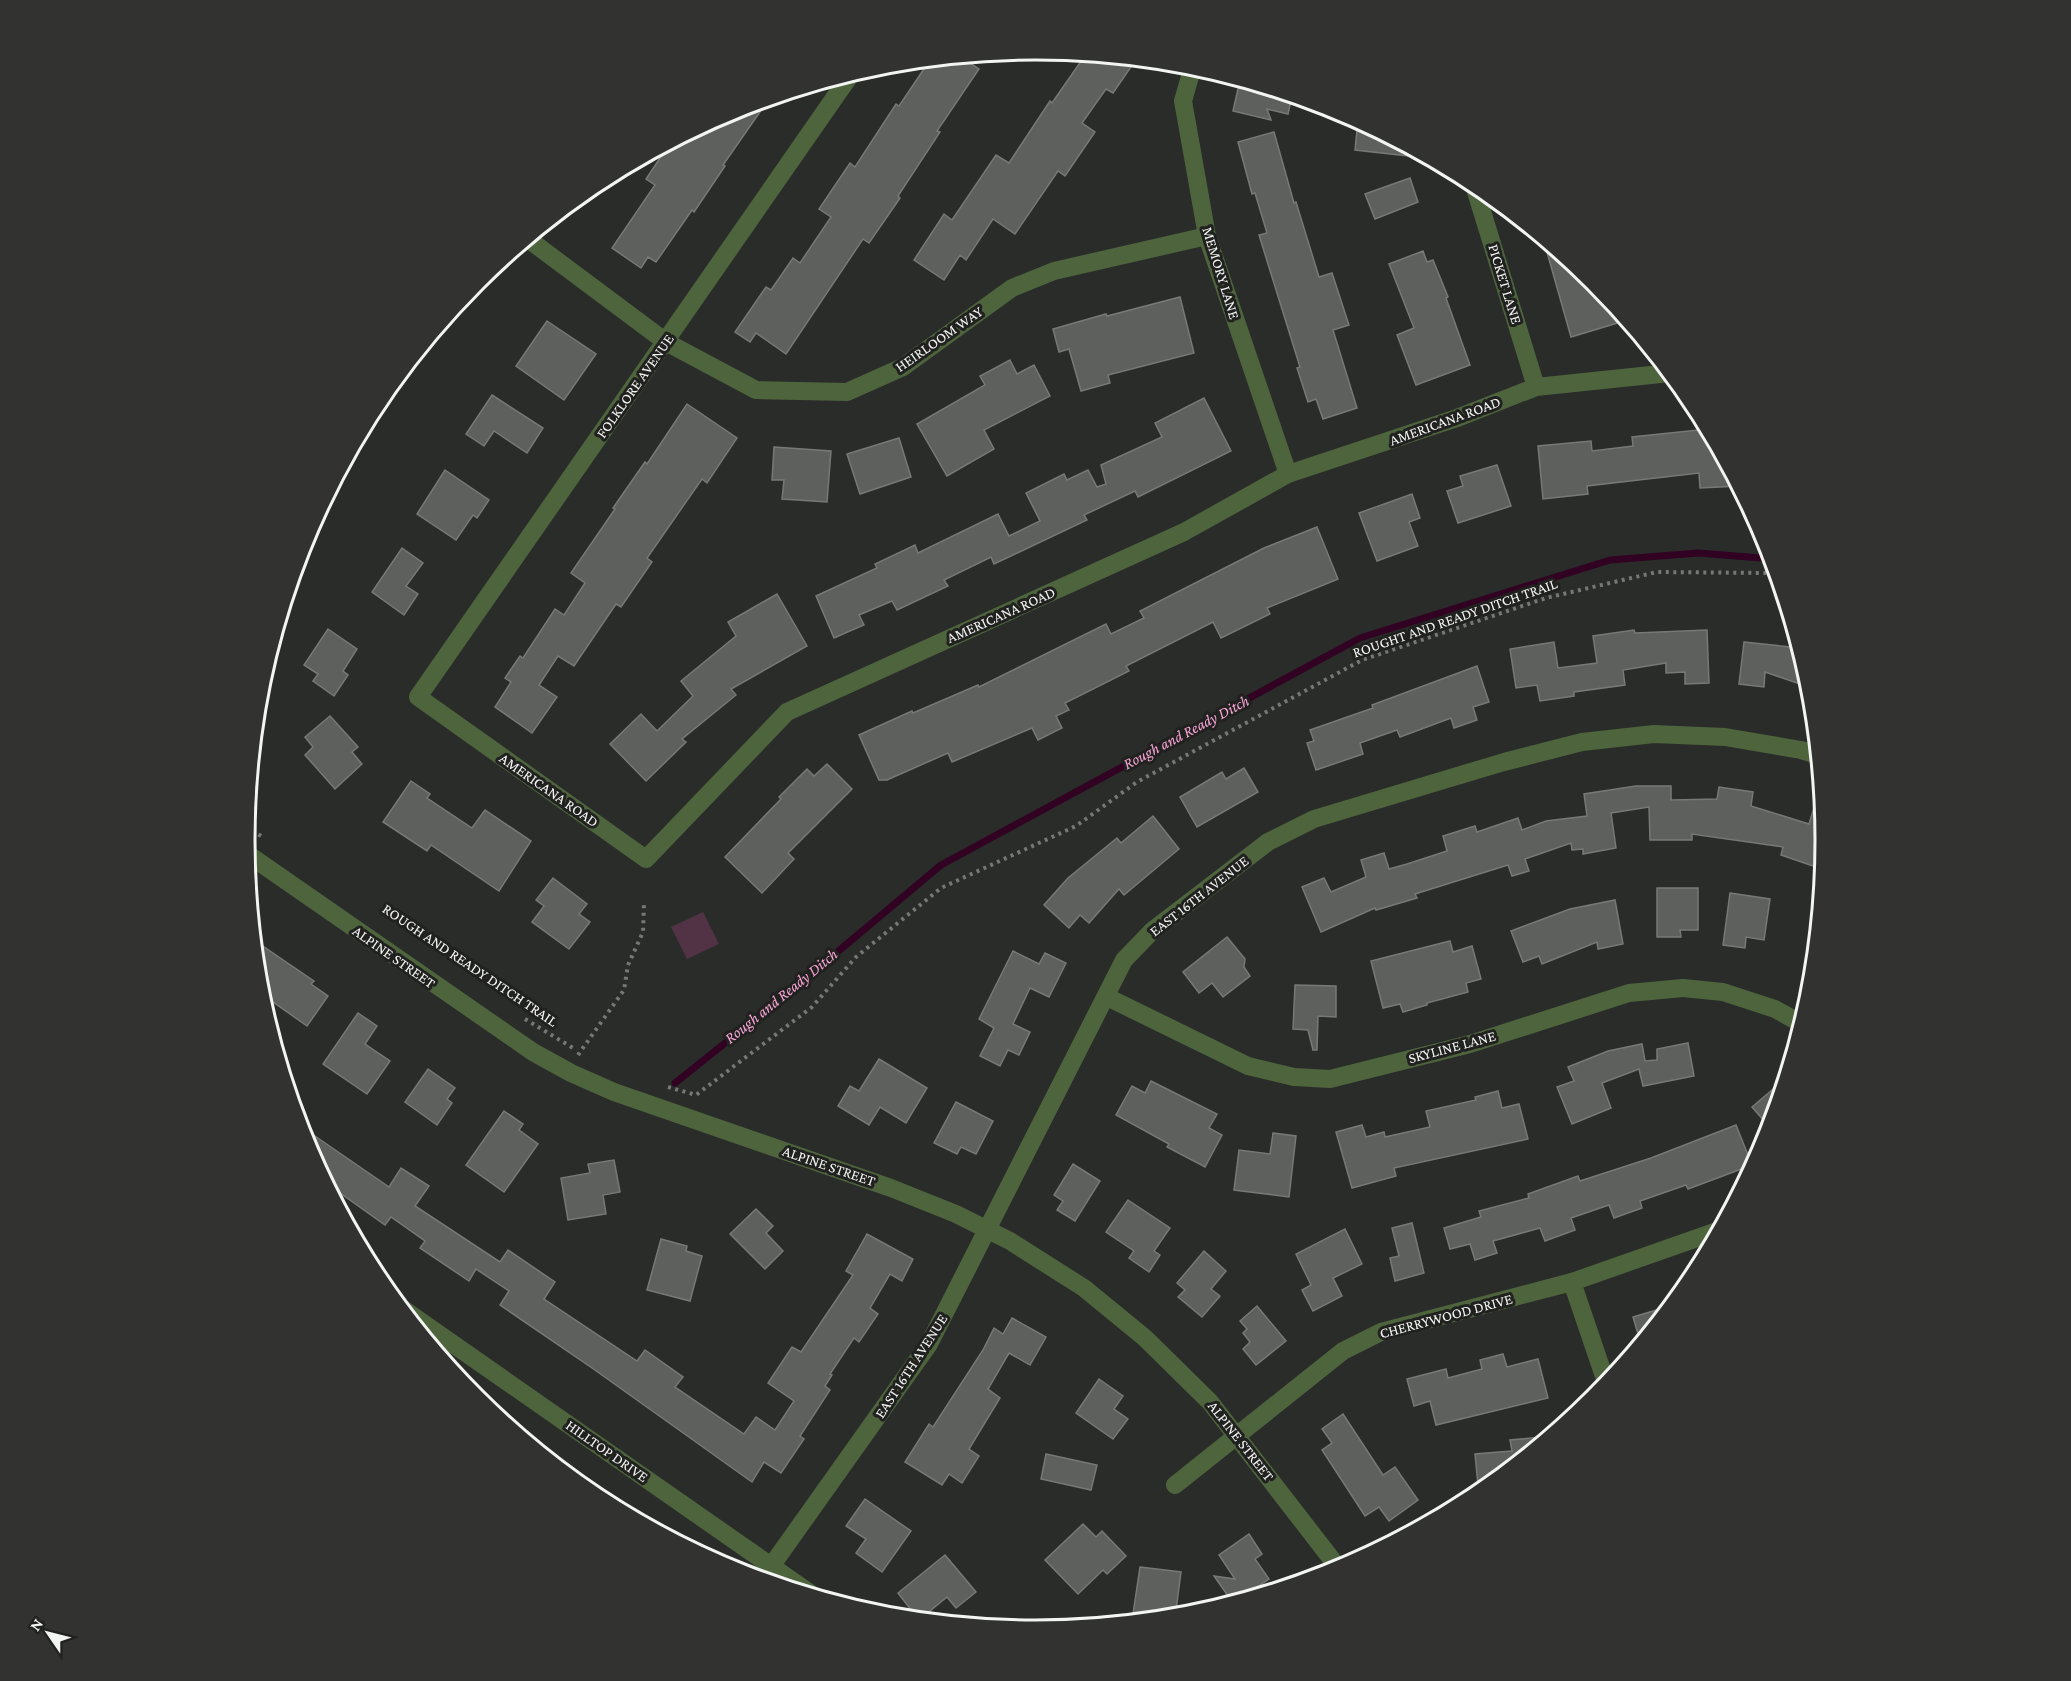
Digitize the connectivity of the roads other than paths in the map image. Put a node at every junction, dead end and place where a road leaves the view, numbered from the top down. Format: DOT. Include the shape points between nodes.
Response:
graph roads {
  1 [pos="1191,76"];
  2 [pos="844,84"];
  3 [pos="1478,198"];
  4 [pos="1207,236"];
  5 [pos="534,243"];
  6 [pos="666,342"];
  7 [pos="1661,374"];
  8 [pos="1536,387"];
  9 [pos="1288,474"];
  10 [pos="418,697"];
  11 [pos="1810,753"];
  12 [pos="256,860"];
  13 [pos="1107,997"];
  14 [pos="1795,1020"];
  15 [pos="990,1229"];
  16 [pos="1709,1234"];
  17 [pos="1572,1282"];
  18 [pos="420,1321"];
  19 [pos="1603,1375"];
  20 [pos="1238,1436"];
  21 [pos="1175,1485"];
  22 [pos="1334,1562"];
  23 [pos="772,1566"];
  24 [pos="796,1583"];
  1 -- 4 [label="street, MEMORY LANE" via="1184,101"];
  2 -- 6 [label="street, FOLKLORE AVENUE"];
  3 -- 8 [label="street, PICKET LANE"];
  4 -- 6 [label="street, HEIRLOOM WAY" via="1054,271 1012,288 903,367 847,392 756,390"];
  4 -- 9 [label="street, MEMORY LANE"];
  5 -- 6 [label="street, HEIRLOOM WAY"];
  6 -- 10 [label="street, FOLKLORE AVENUE"];
  7 -- 8 [label="street, AMERICANA ROAD"];
  8 -- 9 [label="street, AMERICANA ROAD" via="1457,418"];
  9 -- 10 [label="street, AMERICANA ROAD" via="1184,532 787,712 646,860"];
  11 -- 13 [label="street, EAST 16TH AVENUE" via="1725,736 1654,734 1582,742 1314,819 1268,842 1152,931 1124,960"];
  12 -- 15 [label="street, ALPINE STREET" via="524,1046 572,1073 614,1092 891,1188"];
  13 -- 14 [label="street, SKYLINE LANE" via="1248,1066 1294,1077 1330,1079 1470,1044 1629,993 1683,988 1723,992"];
  13 -- 15 [label="street, EAST 16TH AVENUE"];
  15 -- 20 [label="street, ALPINE STREET" via="1084,1288 1145,1338 1210,1402"];
  15 -- 23 [label="street, EAST 16TH AVENUE" via="929,1344"];
  16 -- 17 [label="street, CHERRYWOOD DRIVE"];
  17 -- 19 [label="street"];
  17 -- 20 [label="street, CHERRYWOOD DRIVE" via="1381,1332 1343,1351"];
  18 -- 23 [label="street, HILLTOP DRIVE"];
  20 -- 21 [label="street, CHERRYWOOD DRIVE"];
  20 -- 22 [label="street, ALPINE STREET"];
  23 -- 24 [label="street, HILLTOP DRIVE"];
}
